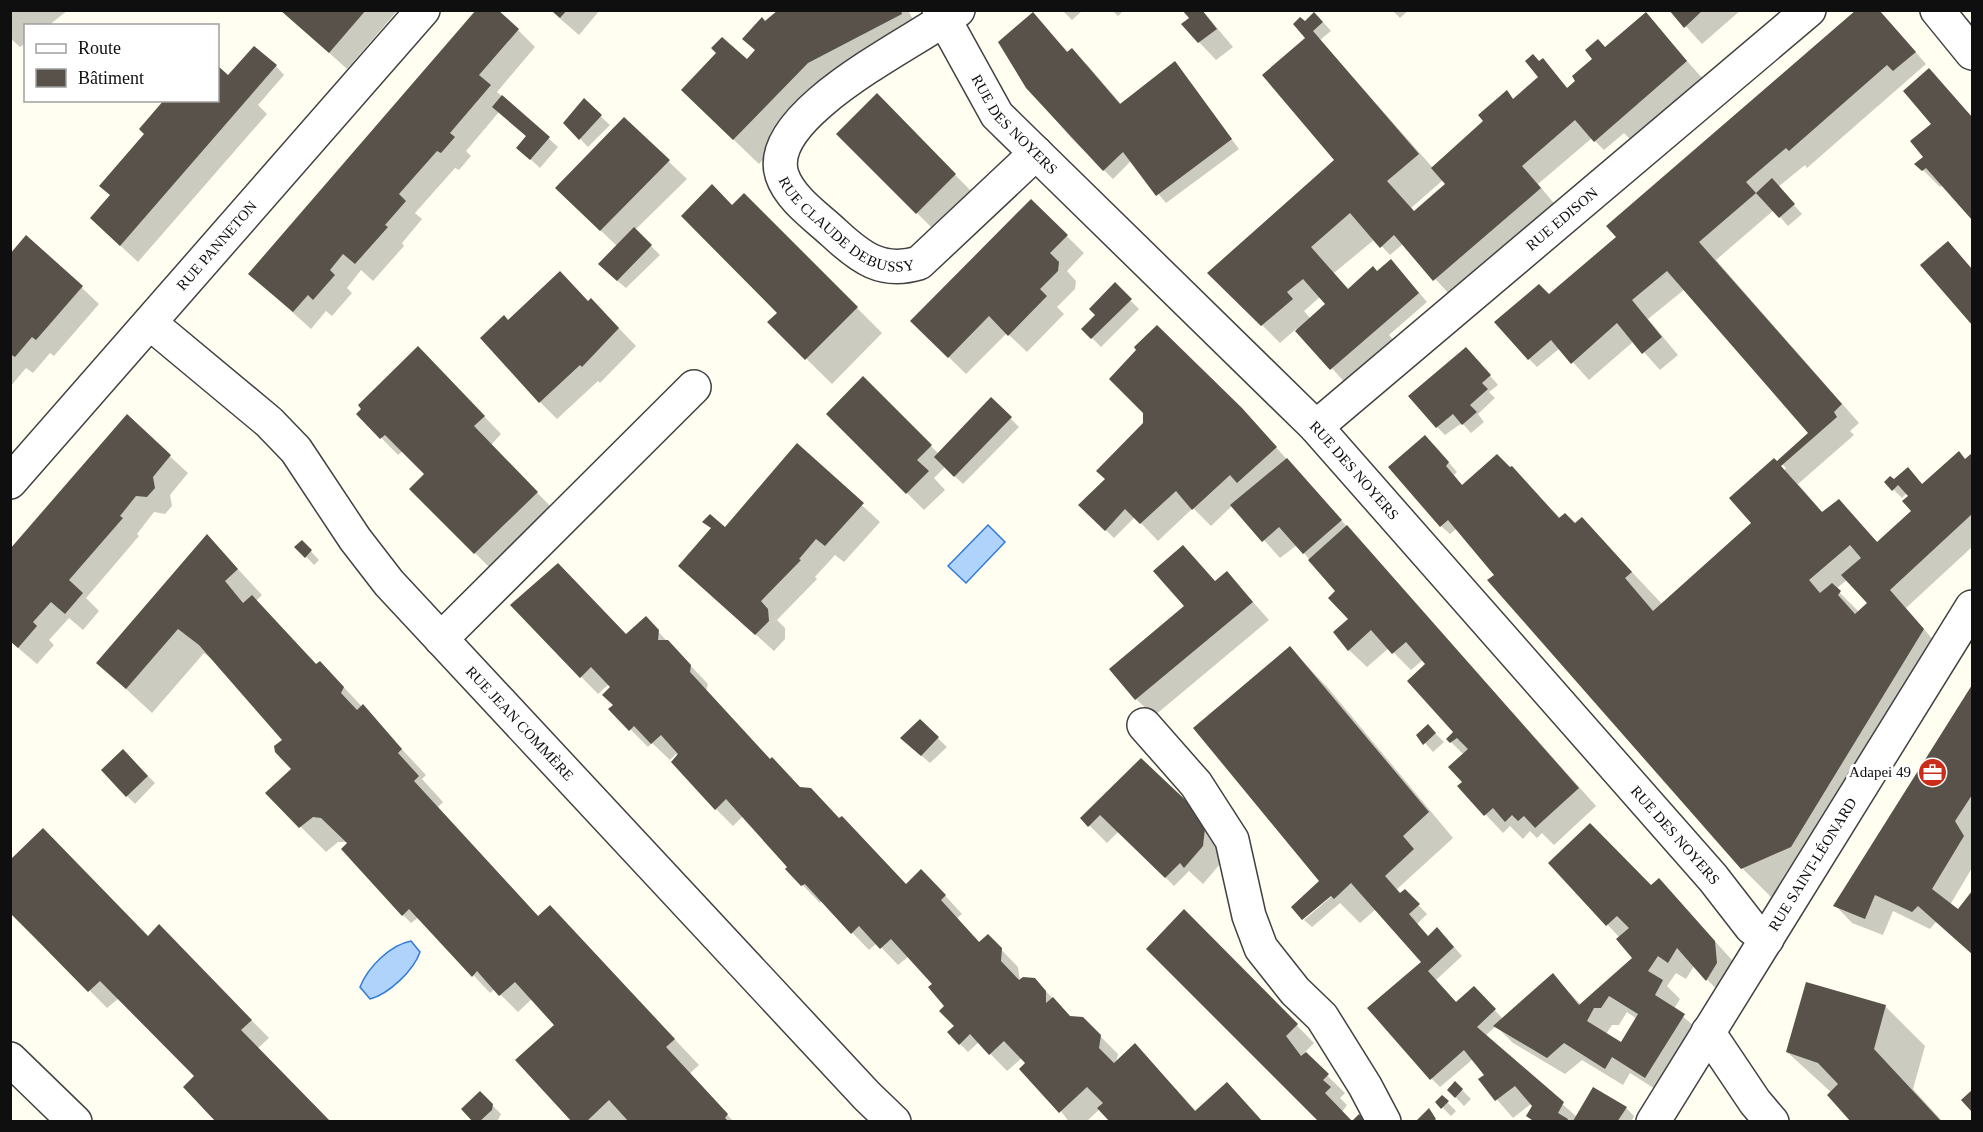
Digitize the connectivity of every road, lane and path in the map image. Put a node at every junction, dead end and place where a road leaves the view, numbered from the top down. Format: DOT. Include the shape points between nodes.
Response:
graph roads {
  1 [pos="423,10"];
  2 [pos="1809,10"];
  3 [pos="1937,10"];
  4 [pos="947,14"];
  5 [pos="1972,53"];
  6 [pos="1036,153"];
  7 [pos="150,323"];
  8 [pos="694,387"];
  9 [pos="1316,427"];
  10 [pos="10,482"];
  11 [pos="1972,607"];
  12 [pos="441,639"];
  13 [pos="1144,725"];
  14 [pos="1767,939"];
  15 [pos="1708,1032"];
  16 [pos="10,1059"];
  17 [pos="75,1122"];
  18 [pos="894,1122"];
  19 [pos="1384,1122"];
  20 [pos="1653,1122"];
  21 [pos="1772,1122"];
  1 -- 7 [label="street, RUE PANNETON"];
  2 -- 9 [label="street, RUE EDISON"];
  3 -- 5 [label="street"];
  4 -- 6 [label="street, RUE DES NOYERS" via="997,115"];
  4 -- 6 [label="street, RUE CLAUDE DEBUSSY" via="866,66 814,107 783,152 782,175 795,196 851,249 876,264 899,269 919,263"];
  6 -- 9 [label="street, RUE DES NOYERS"];
  7 -- 10 [label="street, RUE PANNETON"];
  7 -- 12 [label="street, RUE JEAN COMMÈRE" via="289,443 354,539"];
  8 -- 12 [label="street"];
  9 -- 14 [label="street, RUE DES NOYERS" via="1713,878 1751,927"];
  11 -- 14 [label="street, RUE SAINT-LÉONARD"];
  12 -- 18 [label="street, RUE JEAN COMMÈRE"];
  13 -- 19 [label="street" via="1196,784 1232,840 1249,916 1261,948 1295,991 1322,1017"];
  14 -- 15 [label="street, RUE SAINT-LÉONARD"];
  15 -- 20 [label="street, RUE SAINT-LÉONARD"];
  15 -- 21 [label="street"];
  16 -- 17 [label="street"];
}
